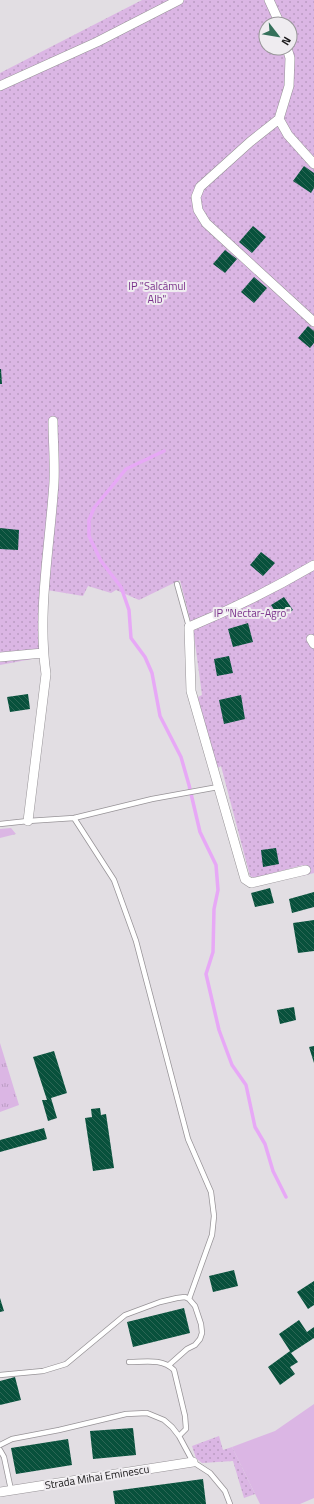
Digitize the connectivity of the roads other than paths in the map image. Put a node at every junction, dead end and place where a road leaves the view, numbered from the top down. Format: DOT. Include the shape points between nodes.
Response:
graph roads {
  1 [pos="179,0"];
  2 [pos="269,0"];
  3 [pos="276,16"];
  4 [pos="289,56"];
  5 [pos="0,86"];
  6 [pos="279,119"];
  7 [pos="314,164"];
  8 [pos="314,322"];
  9 [pos="53,421"];
  10 [pos="314,565"];
  11 [pos="177,584"];
  12 [pos="189,627"];
  13 [pos="43,653"];
  14 [pos="0,657"];
  15 [pos="218,787"];
  16 [pos="74,818"];
  17 [pos="28,821"];
  18 [pos="0,824"];
  19 [pos="306,870"];
  20 [pos="189,1299"];
  21 [pos="129,1362"];
  22 [pos="169,1365"];
  23 [pos="0,1375"];
  24 [pos="179,1436"];
  25 [pos="0,1445"];
  26 [pos="0,1450"];
  27 [pos="193,1462"];
  28 [pos="11,1490"];
  29 [pos="0,1492"];
  30 [pos="230,1504"];
  1 -- 5 [label="street" via="97,42"];
  2 -- 3 [label="street"];
  4 -- 6 [label="street" via="290,86"];
  6 -- 7 [label="street" via="288,135"];
  6 -- 8 [label="street" via="200,187 196,197 198,210 206,223"];
  9 -- 13 [label="street" via="54,480 45,581"];
  10 -- 12 [label="street" via="235,608"];
  11 -- 12 [label="lane"];
  12 -- 15 [label="street" via="191,691"];
  13 -- 14 [label="street"];
  13 -- 17 [label="street" via="46,674"];
  15 -- 16 [label="lane" via="152,798"];
  15 -- 19 [label="street" via="245,879 250,883 260,882"];
  16 -- 17 [label="lane"];
  16 -- 20 [label="lane" via="114,880 136,942 188,1139 211,1192 214,1216 212,1234"];
  17 -- 18 [label="lane"];
  20 -- 22 [label="lane" via="195,1306 202,1333 195,1345"];
  20 -- 23 [label="lane" via="177,1298 124,1315 66,1364 43,1372"];
  21 -- 22 [label="lane" via="162,1362"];
  22 -- 24 [label="lane" via="174,1370 186,1416 186,1429"];
  24 -- 25 [label="lane" via="172,1427 156,1416 147,1413 126,1414 12,1439"];
  24 -- 27 [label="lane"];
  26 -- 28 [label="lane" via="4,1457"];
  27 -- 28 [label="street, Strada Mihai Eminescu"];
  27 -- 30 [label="lane" via="210,1473 225,1491"];
  28 -- 29 [label="street, Strada Mihai Eminescu"];
}
